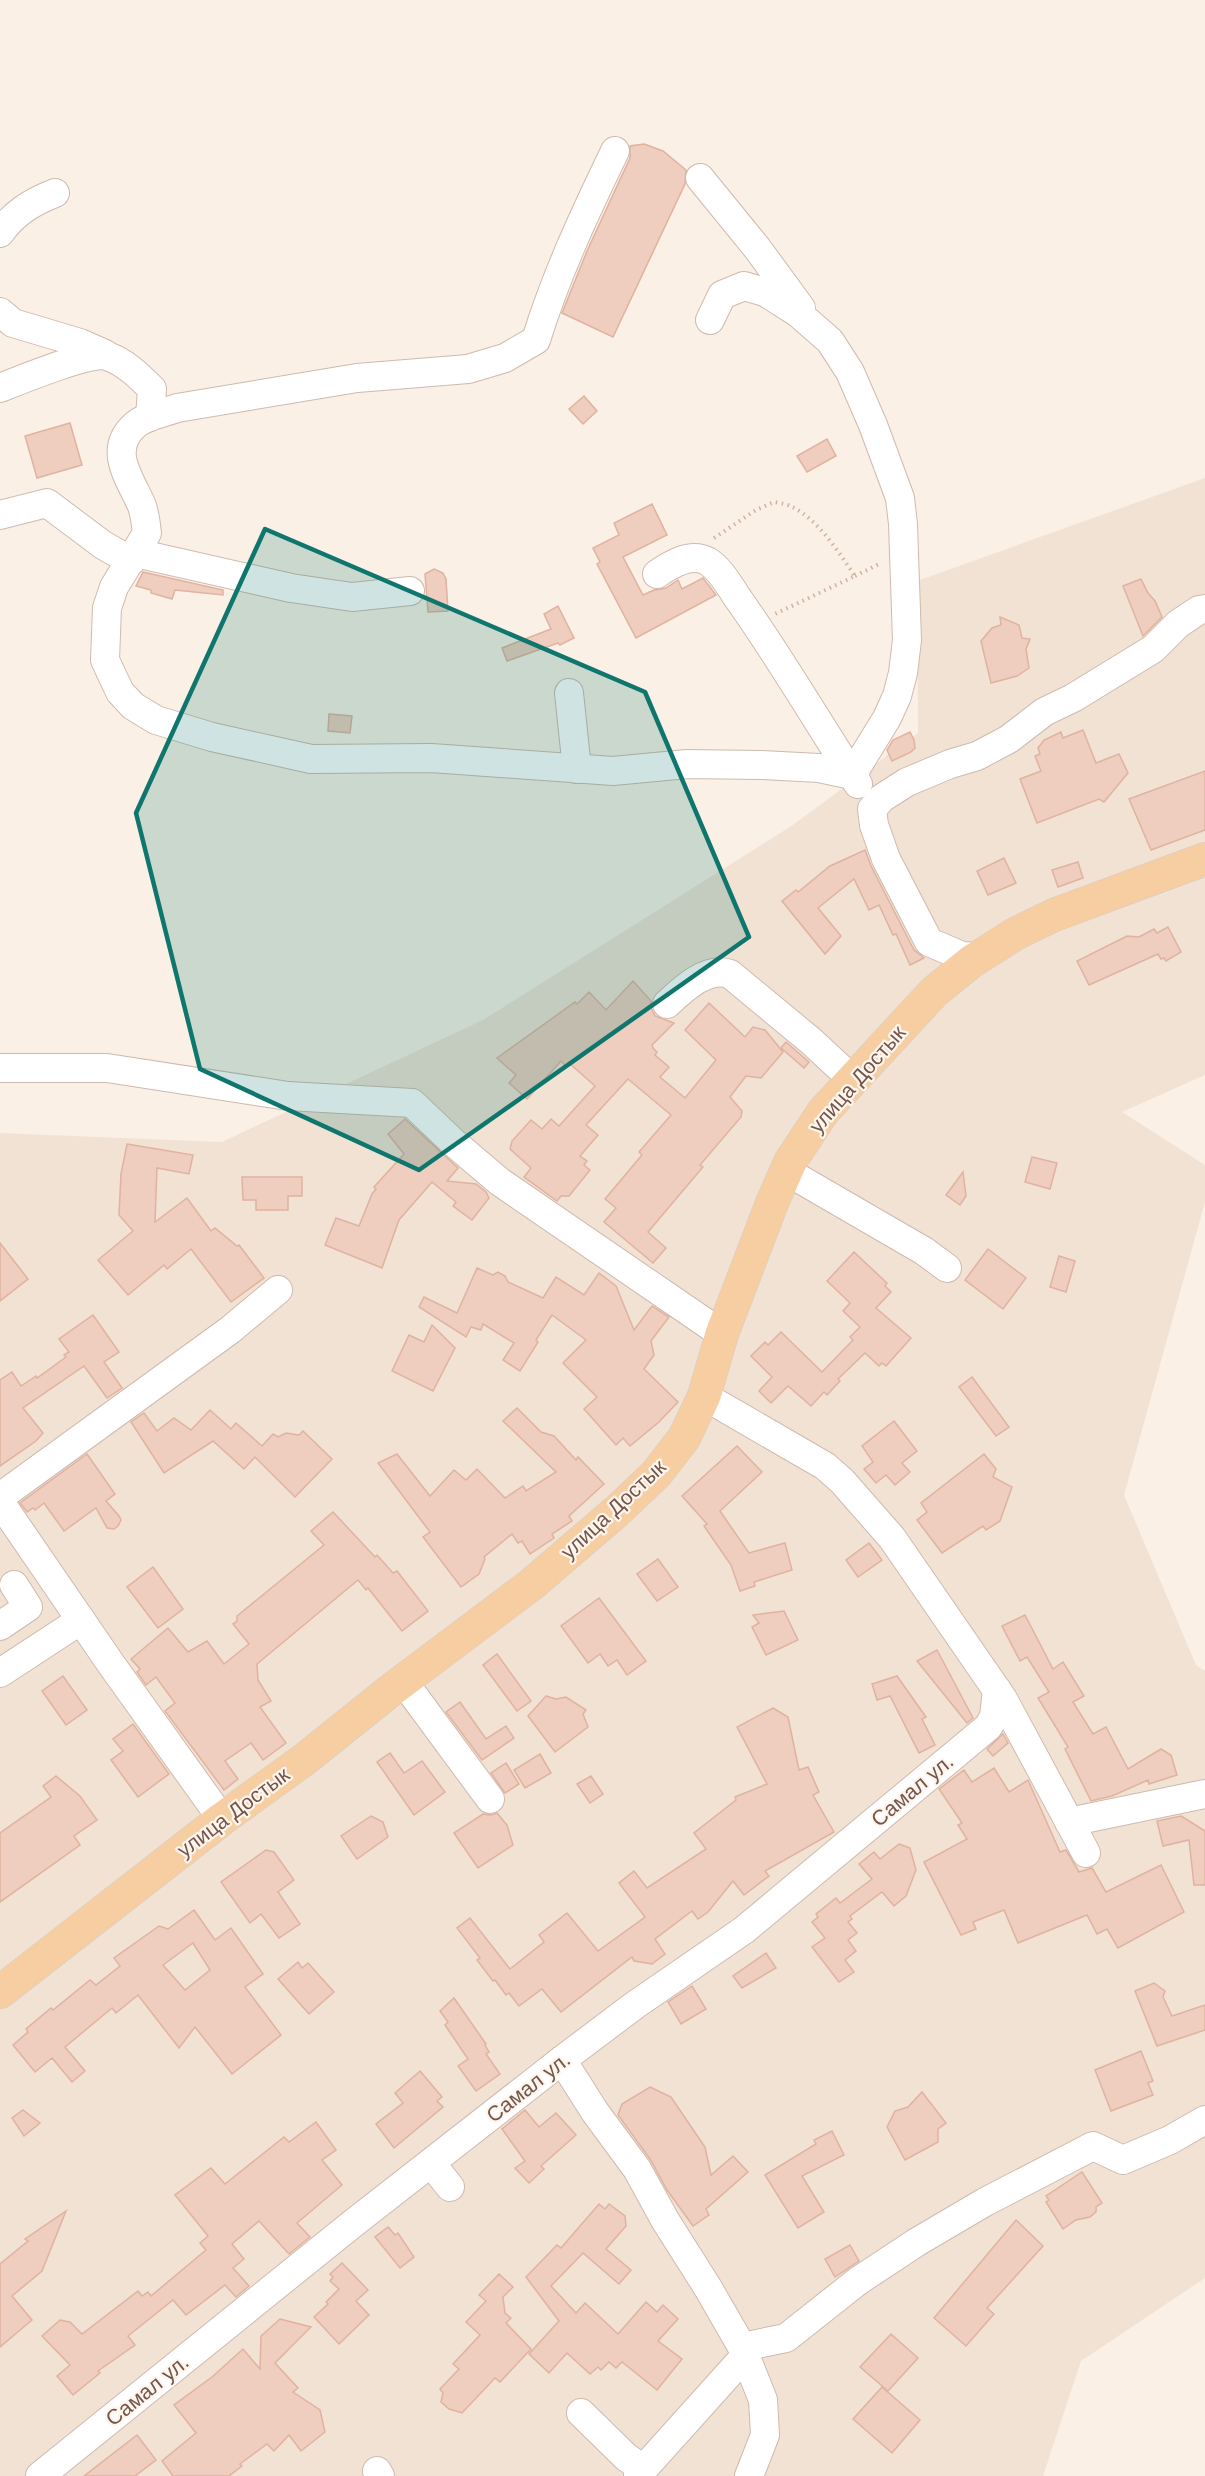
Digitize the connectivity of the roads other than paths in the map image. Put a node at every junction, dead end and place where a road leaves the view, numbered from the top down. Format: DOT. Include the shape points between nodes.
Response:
graph roads {
  1 [pos="615,151"];
  2 [pos="700,178"];
  3 [pos="55,193"];
  4 [pos="0,233"];
  5 [pos="749,238"];
  6 [pos="722,295"];
  7 [pos="0,312"];
  8 [pos="710,320"];
  9 [pos="830,341"];
  10 [pos="106,355"];
  11 [pos="0,388"];
  12 [pos="150,417"];
  13 [pos="0,515"];
  14 [pos="145,551"];
  15 [pos="657,574"];
  16 [pos="410,591"];
  17 [pos="1205,609"];
  18 [pos="569,693"];
  19 [pos="577,769"];
  20 [pos="852,775"];
  21 [pos="872,809"];
  22 [pos="1205,859"];
  23 [pos="979,957"];
  24 [pos="667,1004"];
  25 [pos="0,1068"];
  26 [pos="853,1080"];
  27 [pos="786,1171"];
  28 [pos="947,1268"];
  29 [pos="278,1290"];
  30 [pos="722,1334"];
  31 [pos="704,1396"];
  32 [pos="1,1504"];
  33 [pos="14,1585"];
  34 [pos="81,1620"];
  35 [pos="0,1626"];
  36 [pos="0,1673"];
  37 [pos="403,1681"];
  38 [pos="997,1690"];
  39 [pos="1205,1794"];
  40 [pos="490,1799"];
  41 [pos="222,1819"];
  42 [pos="1069,1822"];
  43 [pos="1086,1853"];
  44 [pos="0,1992"];
  45 [pos="562,2060"];
  46 [pos="1205,2120"];
  47 [pos="431,2163"];
  48 [pos="450,2187"];
  49 [pos="743,2352"];
  50 [pos="581,2413"];
  51 [pos="641,2472"];
  52 [pos="40,2476"];
  53 [pos="749,2476"];
  1 -- 12 [label="street" via="547,303 536,340 505,357 468,369 357,378 177,408"];
  2 -- 5 [label="street"];
  3 -- 4 [label="street" via="18,212"];
  5 -- 6 [label="street" via="746,268"];
  5 -- 9 [label="street" via="801,309"];
  6 -- 8 [label="street"];
  6 -- 9 [label="street" via="744,286 765,292 798,313"];
  7 -- 10 [label="street" via="13,323"];
  9 -- 20 [label="street" via="850,372 873,425 900,498 903,524 907,640 903,673 886,718"];
  10 -- 11 [label="street" via="85,356"];
  10 -- 12 [label="street" via="136,372 152,389"];
  12 -- 14 [label="street" via="135,425 124,439 121,451 123,466 141,504"];
  13 -- 14 [label="street" via="47,503 103,545"];
  14 -- 16 [label="street" via="279,585 352,597"];
  14 -- 19 [label="street" via="114,587 107,608 105,660 120,692 156,720 311,759 431,758"];
  15 -- 20 [label="street" via="688,558 706,561 718,571"];
  17 -- 21 [label="street" via="1178,624 1154,649 1044,712 1009,740 907,782"];
  18 -- 19 [label="street"];
  19 -- 20 [label="street" via="761,765 819,768"];
  20 -- 21 [label="street"];
  21 -- 23 [label="street" via="886,859 929,942 954,953"];
  22 -- 23 [label="main road, улица Достык" via="1054,915"];
  23 -- 26 [label="main road, улица Достык" via="934,992"];
  24 -- 26 [label="street" via="685,987 714,972 730,974"];
  25 -- 30 [label="street" via="107,1068 288,1096 412,1103 500,1182"];
  26 -- 27 [label="main road, улица Достык" via="823,1112"];
  27 -- 28 [label="street"];
  27 -- 30 [label="main road, улица Достык"];
  29 -- 32 [label="street"];
  30 -- 31 [label="main road, улица Достык"];
  31 -- 37 [label="main road, улица Достык" via="684,1438 656,1474 625,1504 531,1584"];
  31 -- 38 [label="street" via="796,1448 842,1481 892,1538"];
  32 -- 34 [label="street"];
  33 -- 35 [label="street" via="28,1607"];
  34 -- 36 [label="street"];
  34 -- 41 [label="street"];
  37 -- 40 [label="street"];
  37 -- 41 [label="main road, улица Достык"];
  38 -- 42 [label="street"];
  38 -- 45 [label="street, Самал ул." via="994,1717 988,1727 744,1930"];
  39 -- 42 [label="street"];
  41 -- 44 [label="main road, улица Достык"];
  42 -- 43 [label="street"];
  45 -- 47 [label="street, Самал ул."];
  45 -- 49 [label="street" via="637,2169"];
  46 -- 49 [label="street" via="1123,2160 1093,2146 917,2242 858,2281 786,2338"];
  47 -- 48 [label="street"];
  47 -- 52 [label="street, Самал ул."];
  49 -- 51 [label="street"];
  49 -- 53 [label="street" via="764,2400 765,2435"];
  50 -- 51 [label="street"];
}
